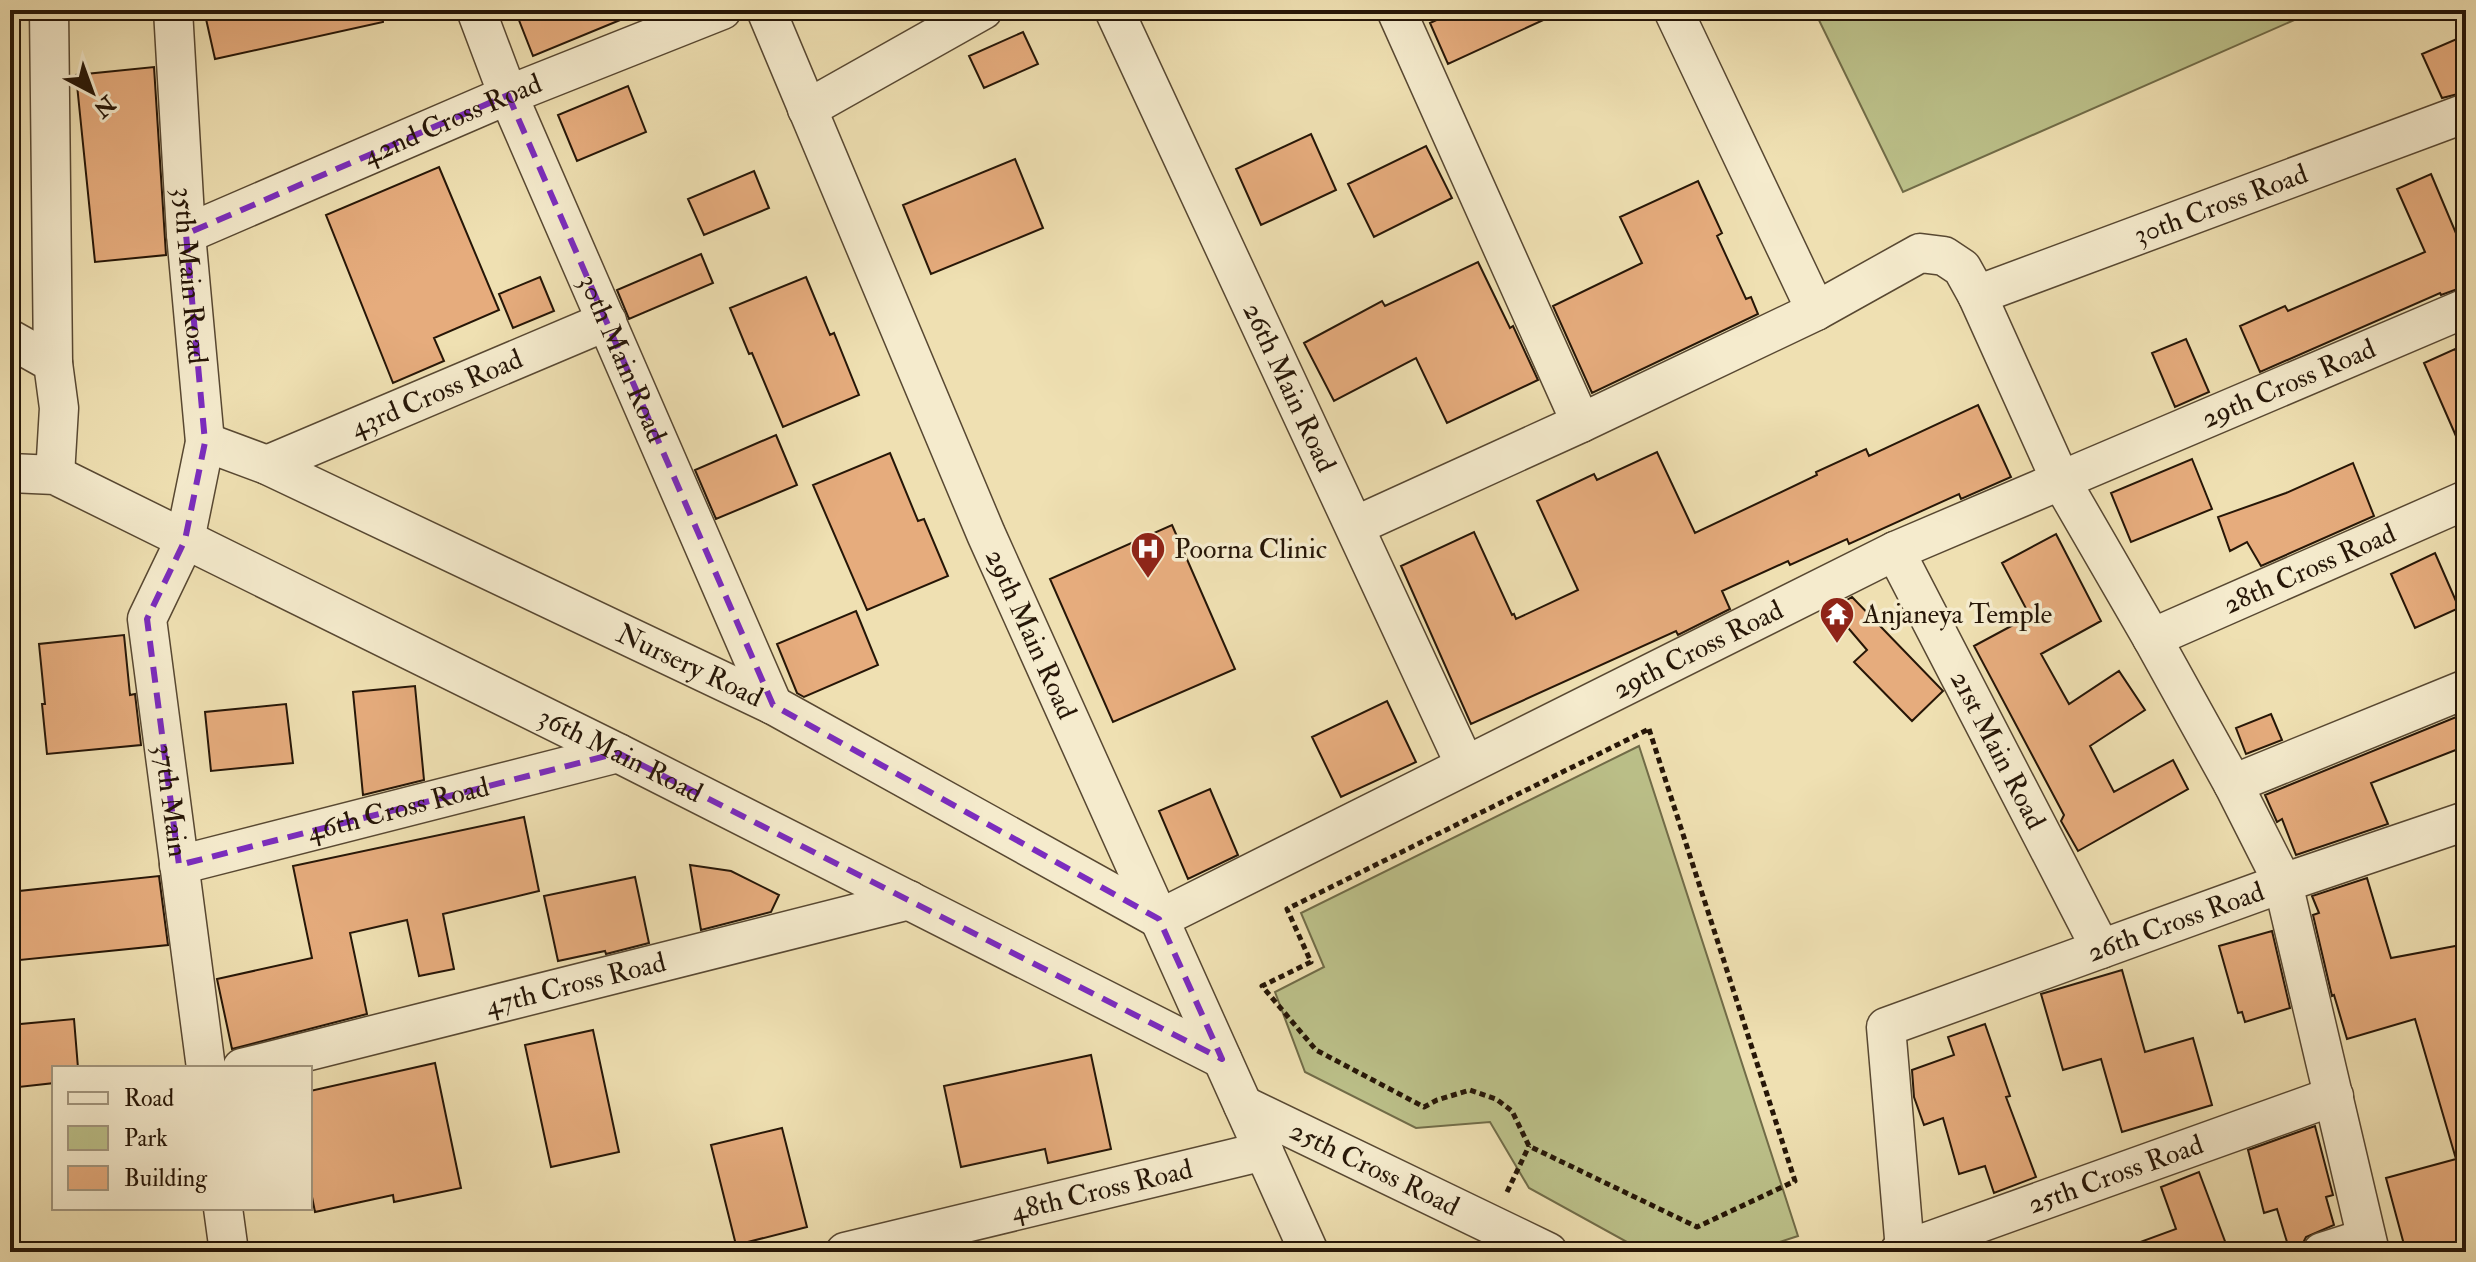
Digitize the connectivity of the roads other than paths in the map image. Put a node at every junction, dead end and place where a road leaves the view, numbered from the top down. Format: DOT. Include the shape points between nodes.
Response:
graph roads {
  1 [pos="49,10"];
  2 [pos="173,10"];
  3 [pos="476,10"];
  4 [pos="722,10"];
  5 [pos="766,10"];
  6 [pos="983,10"];
  7 [pos="1114,10"];
  8 [pos="1396,10"];
  9 [pos="1673,10"];
  10 [pos="508,95"];
  11 [pos="807,109"];
  12 [pos="2466,113"];
  13 [pos="186,234"];
  14 [pos="1977,295"];
  15 [pos="2466,308"];
  16 [pos="1816,311"];
  17 [pos="607,321"];
  18 [pos="10,339"];
  19 [pos="53,363"];
  20 [pos="1581,423"];
  21 [pos="205,442"];
  22 [pos="267,465"];
  23 [pos="10,473"];
  24 [pos="55,475"];
  25 [pos="2060,479"];
  26 [pos="2466,500"];
  27 [pos="1355,526"];
  28 [pos="185,540"];
  29 [pos="1895,551"];
  30 [pos="2152,638"];
  31 [pos="2466,689"];
  32 [pos="773,705"];
  33 [pos="618,753"];
  34 [pos="1465,765"];
  35 [pos="2233,784"];
  36 [pos="2466,821"];
  37 [pos="179,865"];
  38 [pos="2283,883"];
  39 [pos="909,900"];
  40 [pos="1159,919"];
  41 [pos="2101,949"];
  42 [pos="1222,1059"];
  43 [pos="206,1066"];
  44 [pos="250,1066"];
  45 [pos="2334,1096"];
  46 [pos="1243,1105"];
  47 [pos="1264,1151"];
  48 [pos="223,1210"];
  49 [pos="2368,1245"];
  50 [pos="1902,1251"];
  51 [pos="229,1252"];
  52 [pos="845,1252"];
  53 [pos="1309,1252"];
  54 [pos="1548,1252"];
  55 [pos="2322,1252"];
  1 -- 19 [label="street"];
  2 -- 13 [label="street, 35th Main Road"];
  3 -- 10 [label="street, 30th Main Road"];
  4 -- 10 [label="street, 42nd Cross Road"];
  5 -- 11 [label="street, 29th Main Road"];
  6 -- 11 [label="street"];
  7 -- 27 [label="street, 26th Main Road"];
  8 -- 20 [label="street"];
  9 -- 16 [label="street"];
  10 -- 13 [label="street, 42nd Cross Road"];
  10 -- 17 [label="street, 30th Main Road"];
  11 -- 40 [label="street, 29th Main Road" via="986,534"];
  12 -- 14 [label="street, 30th Cross Road"];
  13 -- 21 [label="street, 35th Main Road"];
  14 -- 16 [label="street" via="1962,268 1944,256 1920,253"];
  14 -- 25 [label="street"];
  15 -- 25 [label="street, 29th Cross Road"];
  16 -- 20 [label="street"];
  17 -- 22 [label="street, 43rd Cross Road"];
  17 -- 32 [label="street, 30th Main Road"];
  18 -- 19 [label="street"];
  19 -- 24 [label="street" via="59,408"];
  20 -- 27 [label="street"];
  21 -- 22 [label="street, Nursery Road"];
  21 -- 28 [label="street, 35th Main Road"];
  22 -- 32 [label="street, Nursery Road"];
  23 -- 24 [label="street, 36th Main Road"];
  24 -- 28 [label="street, 36th Main Road"];
  25 -- 29 [label="street, 29th Cross Road"];
  25 -- 30 [label="street"];
  26 -- 30 [label="street, 28th Cross Road"];
  27 -- 34 [label="street, 26th Main Road"];
  28 -- 33 [label="street, 36th Main Road"];
  28 -- 37 [label="street, 37th Main" via="147,619"];
  29 -- 34 [label="street, 29th Cross Road"];
  29 -- 41 [label="street, 21st Main Road"];
  30 -- 35 [label="street"];
  31 -- 35 [label="street"];
  32 -- 40 [label="street, Nursery Road"];
  33 -- 37 [label="street, 46th Cross Road"];
  33 -- 39 [label="street, 36th Main Road"];
  34 -- 40 [label="street, 29th Cross Road"];
  35 -- 38 [label="street"];
  36 -- 38 [label="street, 26th Cross Road"];
  37 -- 43 [label="street, 37th Main"];
  38 -- 41 [label="street, 26th Cross Road"];
  38 -- 45 [label="street"];
  39 -- 42 [label="street, 36th Main Road"];
  39 -- 44 [label="street, 47th Cross Road"];
  40 -- 42 [label="street, 29th Main Road"];
  41 -- 50 [label="street, 26th Cross Road" via="1886,1027"];
  42 -- 46 [label="street, 29th Main Road"];
  45 -- 49 [label="street"];
  45 -- 50 [label="street, 25th Cross Road"];
  46 -- 47 [label="street, 29th Main Road"];
  46 -- 54 [label="street, 25th Cross Road"];
  47 -- 52 [label="street, 48th Cross Road"];
  47 -- 53 [label="street, 29th Main Road"];
  48 -- 51 [label="street"];
  49 -- 55 [label="street"];
}
